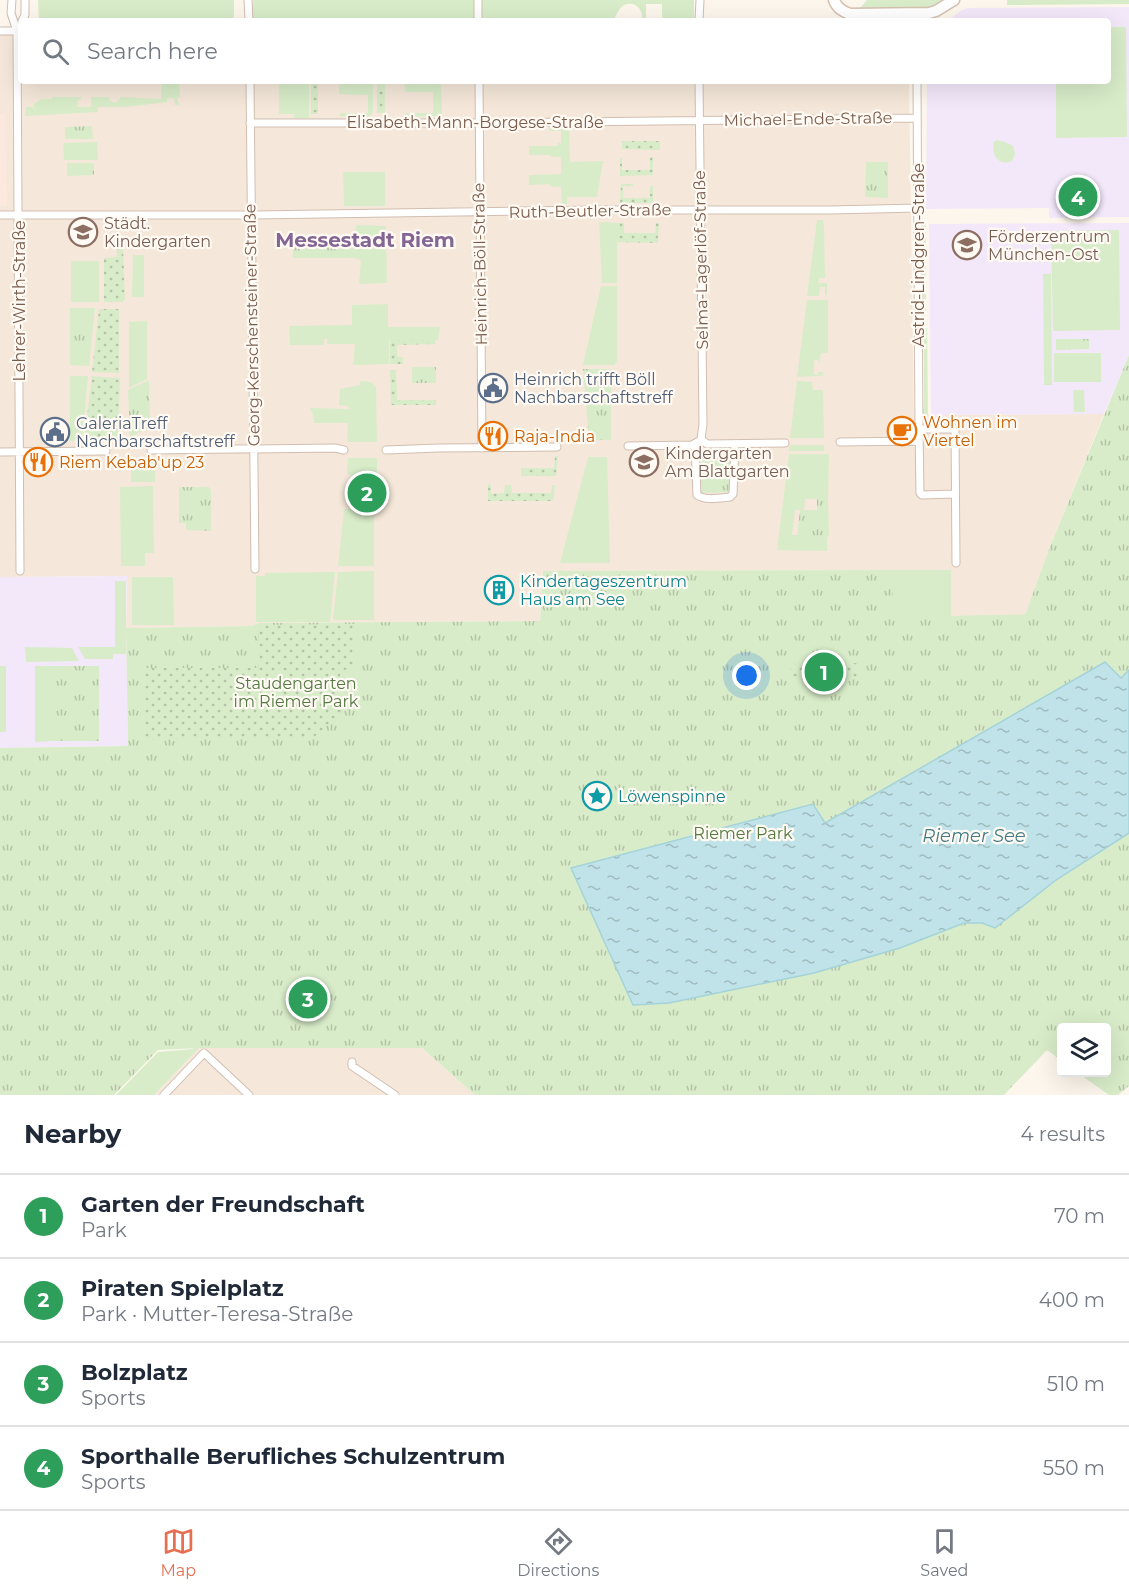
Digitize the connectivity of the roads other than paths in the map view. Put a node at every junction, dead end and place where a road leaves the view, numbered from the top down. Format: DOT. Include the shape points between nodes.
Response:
graph roads {
  1 [pos="12,0"];
  2 [pos="25,0"];
  3 [pos="248,0"];
  4 [pos="478,0"];
  5 [pos="700,0"];
  6 [pos="834,0"];
  7 [pos="948,2"];
  8 [pos="917,17"];
  9 [pos="24,18"];
  10 [pos="249,18"];
  11 [pos="478,18"];
  12 [pos="699,18"];
  13 [pos="0,32"];
  14 [pos="17,32"];
  15 [pos="250,84"];
  16 [pos="479,84"];
  17 [pos="699,84"];
  18 [pos="917,84"];
  19 [pos="917,118"];
  20 [pos="700,120"];
  21 [pos="250,123"];
  22 [pos="479,123"];
  23 [pos="918,208"];
  24 [pos="700,210"];
  25 [pos="480,212"];
  26 [pos="18,215"];
  27 [pos="251,215"];
  28 [pos="0,216"];
  29 [pos="919,429"];
  30 [pos="919,441"];
  31 [pos="698,442"];
  32 [pos="840,442"];
  33 [pos="785,443"];
  34 [pos="735,444"];
  35 [pos="628,446"];
  36 [pos="557,447"];
  37 [pos="482,448"];
  38 [pos="254,449"];
  39 [pos="151,450"];
  40 [pos="344,450"];
  41 [pos="386,450"];
  42 [pos="106,451"];
  43 [pos="0,452"];
  44 [pos="19,452"];
  45 [pos="955,494"];
  46 [pos="956,563"];
  47 [pos="255,569"];
  48 [pos="20,571"];
  49 [pos="352,1062"];
  50 [pos="164,1095"];
  51 [pos="249,1095"];
  52 [pos="395,1095"];
  1 -- 14 [label="street, Lehrer-Wirth-Straße"];
  2 -- 9 [label="street, Lehrer-Wirth-Straße"];
  3 -- 10 [label="street"];
  4 -- 11 [label="street"];
  5 -- 12 [label="street"];
  6 -- 8 [label="main road" via="837,7 850,14"];
  7 -- 8 [label="main road"];
  13 -- 14 [label="street"];
  14 -- 26 [label="street, Lehrer-Wirth-Straße"];
  15 -- 21 [label="street, Georg-Kerschensteiner-Straße"];
  16 -- 22 [label="street, Heinrich-Böll-Straße"];
  17 -- 20 [label="street, Selma-Lagerlöf-Straße"];
  18 -- 19 [label="street, Astrid-Lindgren-Straße"];
  19 -- 20 [label="street, Michael-Ende-Straße"];
  19 -- 23 [label="street, Astrid-Lindgren-Straße"];
  20 -- 22 [label="street, Elisabeth-Mann-Borgese-Straße"];
  20 -- 24 [label="street, Selma-Lagerlöf-Straße"];
  21 -- 22 [label="street, Elisabeth-Mann-Borgese-Straße"];
  21 -- 27 [label="street, Georg-Kerschensteiner-Straße"];
  22 -- 25 [label="street, Heinrich-Böll-Straße"];
  23 -- 24 [label="street, Ruth-Beutler-Straße"];
  23 -- 29 [label="street, Astrid-Lindgren-Straße"];
  24 -- 25 [label="street, Ruth-Beutler-Straße"];
  24 -- 31 [label="street, Selma-Lagerlöf-Straße" via="703,424"];
  25 -- 27 [label="street, Ruth-Beutler-Straße"];
  25 -- 37 [label="street, Heinrich-Böll-Straße"];
  26 -- 27 [label="street, Ruth-Beutler-Straße"];
  26 -- 28 [label="street, Ruth-Beutler-Straße"];
  26 -- 44 [label="street, Lehrer-Wirth-Straße"];
  27 -- 38 [label="street, Georg-Kerschensteiner-Straße"];
  29 -- 30 [label="street, Astrid-Lindgren-Straße"];
  29 -- 45 [label="street" via="955,429"];
  30 -- 32 [label="street"];
  30 -- 45 [label="street, Astrid-Lindgren-Straße" via="920,493"];
  31 -- 34 [label="street"];
  31 -- 34 [label="street, Selma-Lagerlöf-Straße" via="697,495 701,498 733,494"];
  31 -- 35 [label="street"];
  33 -- 34 [label="street"];
  36 -- 37 [label="street"];
  37 -- 41 [label="street"];
  38 -- 39 [label="street"];
  38 -- 40 [label="street"];
  38 -- 47 [label="street, Georg-Kerschensteiner-Straße"];
  42 -- 44 [label="street"];
  43 -- 44 [label="street"];
  44 -- 48 [label="street, Lehrer-Wirth-Straße"];
  45 -- 46 [label="street"];
  49 -- 52 [label="street" via="352,1066"];
  50 -- 51 [label="street" via="202,1053"];
}
